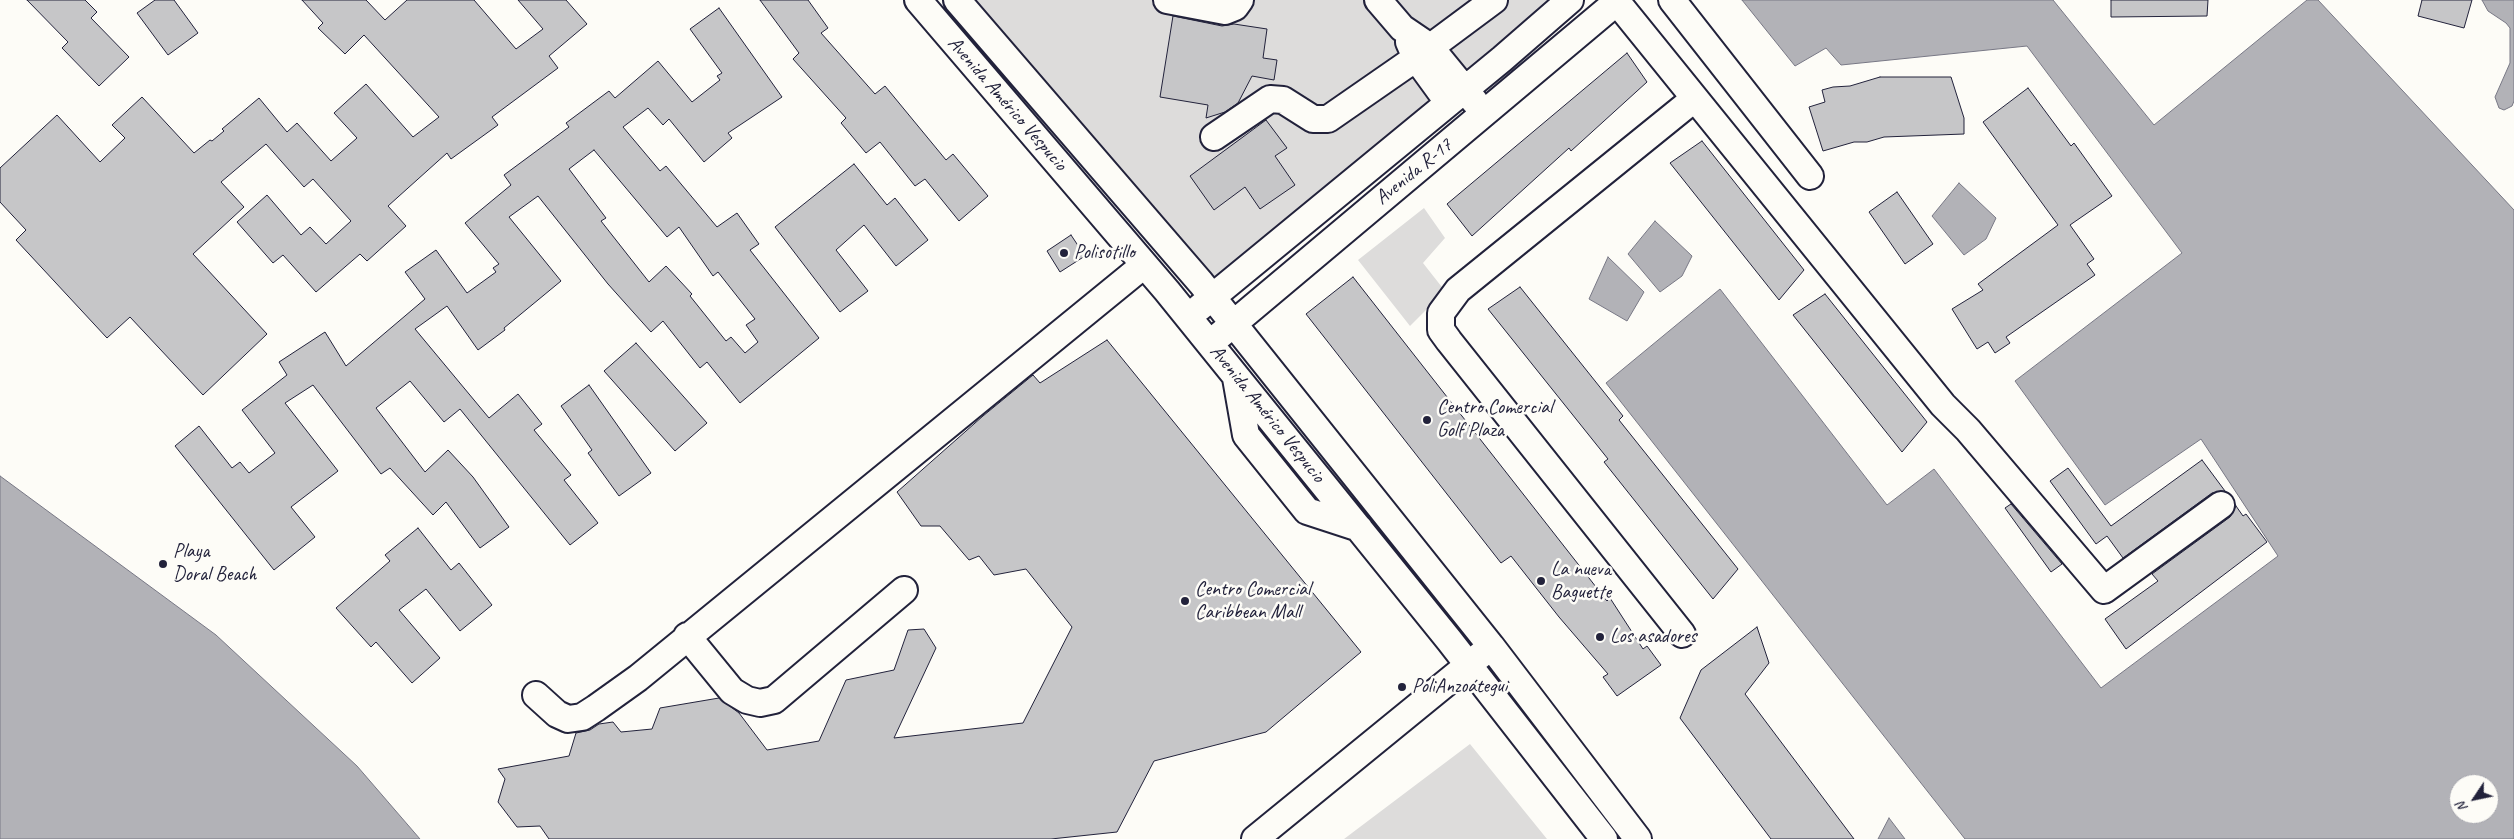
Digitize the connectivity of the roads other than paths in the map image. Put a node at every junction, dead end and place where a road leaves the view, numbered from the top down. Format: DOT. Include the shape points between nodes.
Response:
graph roads {
  1 [pos="918,0"];
  2 [pos="957,0"];
  3 [pos="1168,0"];
  4 [pos="1240,0"];
  5 [pos="1378,0"];
  6 [pos="1494,0"];
  7 [pos="1570,0"];
  8 [pos="1672,0"];
  9 [pos="1618,1"];
  10 [pos="1423,53"];
  11 [pos="1456,95"];
  12 [pos="1694,99"];
  13 [pos="1484,114"];
  14 [pos="1214,137"];
  15 [pos="1810,176"];
  16 [pos="1144,265"];
  17 [pos="1212,297"];
  18 [pos="1188,317"];
  19 [pos="1233,324"];
  20 [pos="1210,344"];
  21 [pos="2221,505"];
  22 [pos="904,590"];
  23 [pos="1682,634"];
  24 [pos="687,636"];
  25 [pos="1491,646"];
  26 [pos="1469,665"];
  27 [pos="536,695"];
  28 [pos="1255,839"];
  29 [pos="1604,839"];
  30 [pos="1638,839"];
  1 -- 16 [label="street, Avenida Américo Vespucio"];
  2 -- 17 [label="street, Avenida Américo Vespucio"];
  3 -- 4 [label="street" via="1225,11 1235,7"];
  5 -- 10 [label="street"];
  6 -- 10 [label="street"];
  7 -- 11 [label="street, Avenida R-17"];
  8 -- 15 [label="street"];
  9 -- 12 [label="street"];
  9 -- 13 [label="street, Avenida R-17"];
  10 -- 11 [label="street"];
  10 -- 14 [label="street" via="1328,119 1314,118 1283,100 1270,99"];
  11 -- 13 [label="street"];
  11 -- 17 [label="street, Avenida R-17"];
  12 -- 21 [label="street" via="1943,405 2104,590"];
  12 -- 23 [label="street" via="1458,290 1441,313 1441,330 1448,340"];
  13 -- 19 [label="street, Avenida R-17"];
  16 -- 18 [label="street, Avenida Américo Vespucio"];
  16 -- 24 [label="street"];
  17 -- 18 [label="street, Avenida R-17"];
  17 -- 19 [label="street, Avenida Américo Vespucio"];
  18 -- 20 [label="street, Avenida Américo Vespucio"];
  19 -- 20 [label="street, Avenida R-17"];
  19 -- 25 [label="street, Avenida Américo Vespucio"];
  20 -- 26 [label="street, Avenida Américo Vespucio"];
  22 -- 24 [label="street" via="774,700 760,703 732,691"];
  24 -- 27 [label="street" via="638,678 582,717 568,719 556,714"];
  25 -- 26 [label="street"];
  25 -- 30 [label="street, Avenida Américo Vespucio"];
  26 -- 28 [label="street"];
  26 -- 29 [label="street, Avenida Américo Vespucio"];
}
